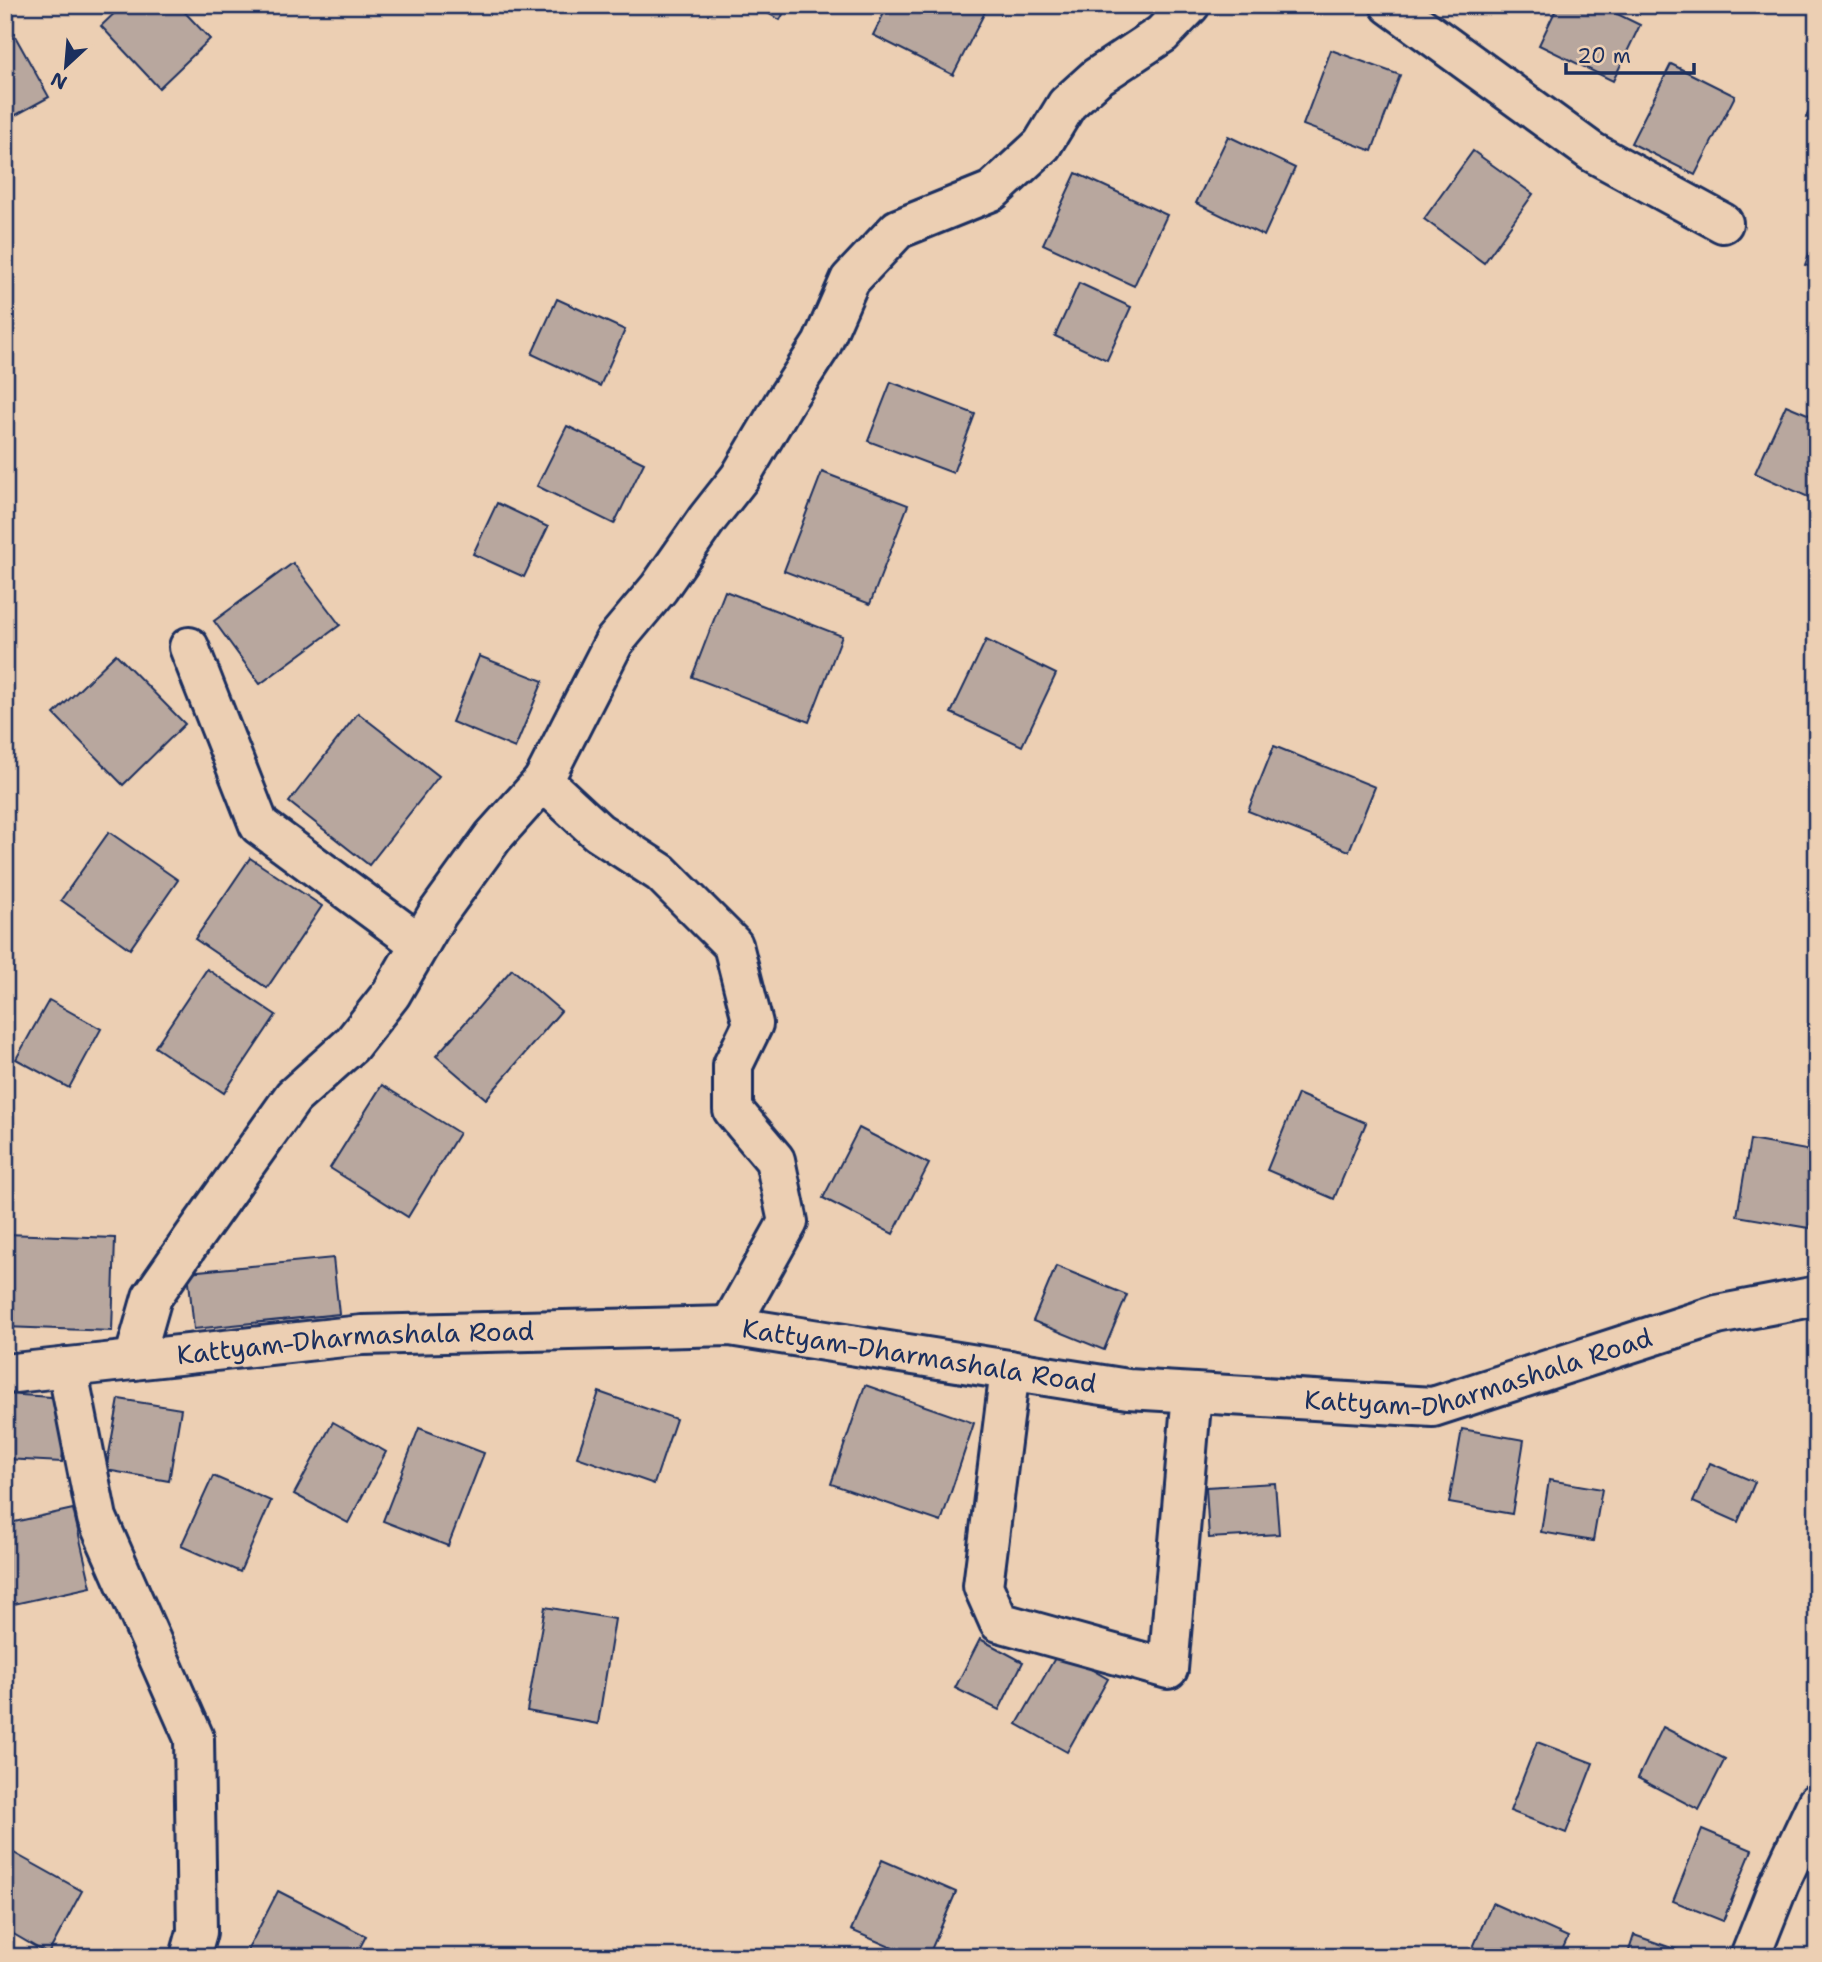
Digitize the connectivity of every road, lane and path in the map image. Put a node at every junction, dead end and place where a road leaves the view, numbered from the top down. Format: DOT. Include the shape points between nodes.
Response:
graph roads {
  1 [pos="1190,5"];
  2 [pos="1390,5"];
  3 [pos="1723,223"];
  4 [pos="189,647"];
  5 [pos="542,780"];
  6 [pos="420,944"];
  7 [pos="1817,1296"];
  8 [pos="730,1326"];
  9 [pos="134,1360"];
  10 [pos="67,1367"];
  11 [pos="1010,1370"];
  12 [pos="5,1374"];
  13 [pos="1192,1392"];
  14 [pos="1817,1803"];
  15 [pos="190,1957"];
  16 [pos="1750,1957"];
  1 -- 5 [label="street" via="1162,33 1097,77 1067,104 1042,145 992,191 898,229 850,280 822,344 740,477 614,642"];
  2 -- 3 [label="street" via="1592,152"];
  4 -- 6 [label="street" via="258,825"];
  5 -- 6 [label="street" via="493,837"];
  5 -- 8 [label="street" via="598,832 660,873 733,945 753,1024 733,1065 733,1111 775,1160 788,1222"];
  6 -- 9 [label="street" via="391,993 351,1045 293,1097 152,1297"];
  7 -- 13 [label="street, Kattyam-Dharmashala Road" via="1717,1315 1433,1406"];
  8 -- 9 [label="street, Kattyam-Dharmashala Road" via="362,1335"];
  8 -- 11 [label="street, Kattyam-Dharmashala Road"];
  9 -- 10 [label="street, Kattyam-Dharmashala Road"];
  10 -- 12 [label="street, Kattyam-Dharmashala Road"];
  10 -- 15 [label="street" via="97,1518 194,1738 197,1932"];
  11 -- 13 [label="street, Kattyam-Dharmashala Road" via="1128,1389"];
  11 -- 13 [label="street" via="983,1586 999,1622 1168,1669"];
  14 -- 16 [label="street"];
}
